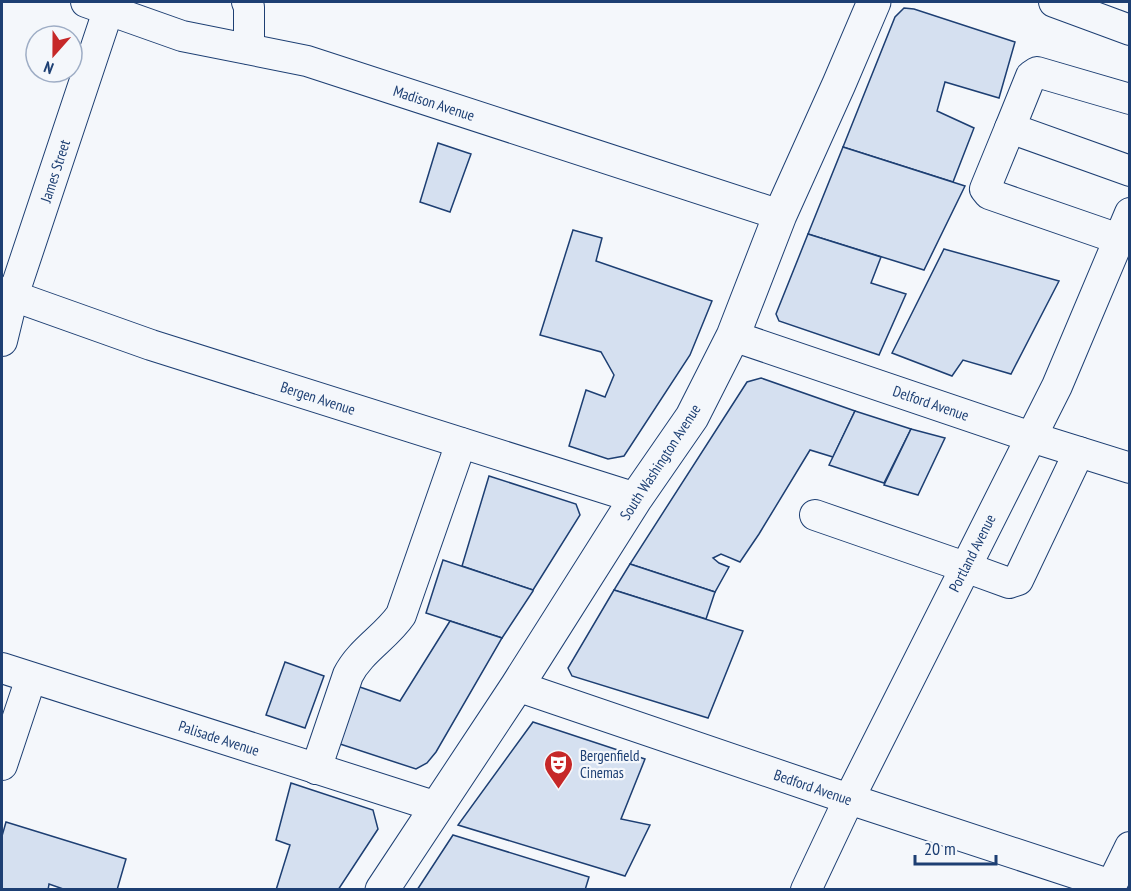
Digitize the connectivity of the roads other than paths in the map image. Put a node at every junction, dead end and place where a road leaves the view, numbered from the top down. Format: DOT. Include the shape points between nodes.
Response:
graph roads {
  1 [pos="247,2"];
  2 [pos="874,2"];
  3 [pos="1054,2"];
  4 [pos="102,4"];
  5 [pos="1130,30"];
  6 [pos="249,50"];
  7 [pos="1130,99"];
  8 [pos="1010,128"];
  9 [pos="1130,171"];
  10 [pos="780,215"];
  11 [pos="1124,226"];
  12 [pos="7,294"];
  13 [pos="733,336"];
  14 [pos="2,341"];
  15 [pos="1031,437"];
  16 [pos="461,443"];
  17 [pos="1079,453"];
  18 [pos="1130,468"];
  19 [pos="636,498"];
  20 [pos="814,515"];
  21 [pos="965,567"];
  22 [pos="2,668"];
  23 [pos="31,678"];
  24 [pos="517,686"];
  25 [pos="2,765"];
  26 [pos="316,769"];
  27 [pos="849,799"];
  28 [pos="437,807"];
  29 [pos="1130,847"];
  30 [pos="1110,887"];
  31 [pos="382,890"];
  32 [pos="806,890"];
  1 -- 6 [label="street"];
  2 -- 10 [label="main road, South Washington Avenue"];
  3 -- 5 [label="street"];
  4 -- 6 [label="street, Madison Avenue" via="182,36"];
  4 -- 12 [label="street, James Street"];
  6 -- 10 [label="street, Madison Avenue" via="307,62"];
  7 -- 8 [label="street" via="1037,72 1031,76"];
  8 -- 9 [label="street"];
  8 -- 11 [label="street" via="985,189 989,194"];
  10 -- 13 [label="main road, South Washington Avenue"];
  11 -- 15 [label="street, Portland Avenue" via="1057,386"];
  12 -- 14 [label="street, James Street"];
  12 -- 16 [label="street, Bergen Avenue" via="151,345"];
  13 -- 15 [label="street, Delford Avenue"];
  13 -- 19 [label="main road, South Washington Avenue" via="692,417"];
  15 -- 17 [label="street, Delford Avenue"];
  15 -- 21 [label="street, Portland Avenue"];
  16 -- 19 [label="street, Bergen Avenue"];
  16 -- 26 [label="street" via="401,615 352,665"];
  17 -- 18 [label="street, Delford Avenue"];
  17 -- 21 [label="street" via="1018,580 1009,583"];
  19 -- 24 [label="main road, South Washington Avenue"];
  20 -- 21 [label="street"];
  21 -- 27 [label="street, Portland Avenue"];
  22 -- 23 [label="street, Palisade Avenue"];
  23 -- 25 [label="street"];
  23 -- 26 [label="street, Palisade Avenue"];
  24 -- 27 [label="street, Bedford Avenue"];
  24 -- 28 [label="main road, South Washington Avenue"];
  26 -- 28 [label="street, Palisade Avenue"];
  27 -- 30 [label="street, Bedford Avenue"];
  27 -- 32 [label="street, Portland Avenue"];
  28 -- 31 [label="main road, South Washington Avenue"];
  29 -- 30 [label="street"];
}
